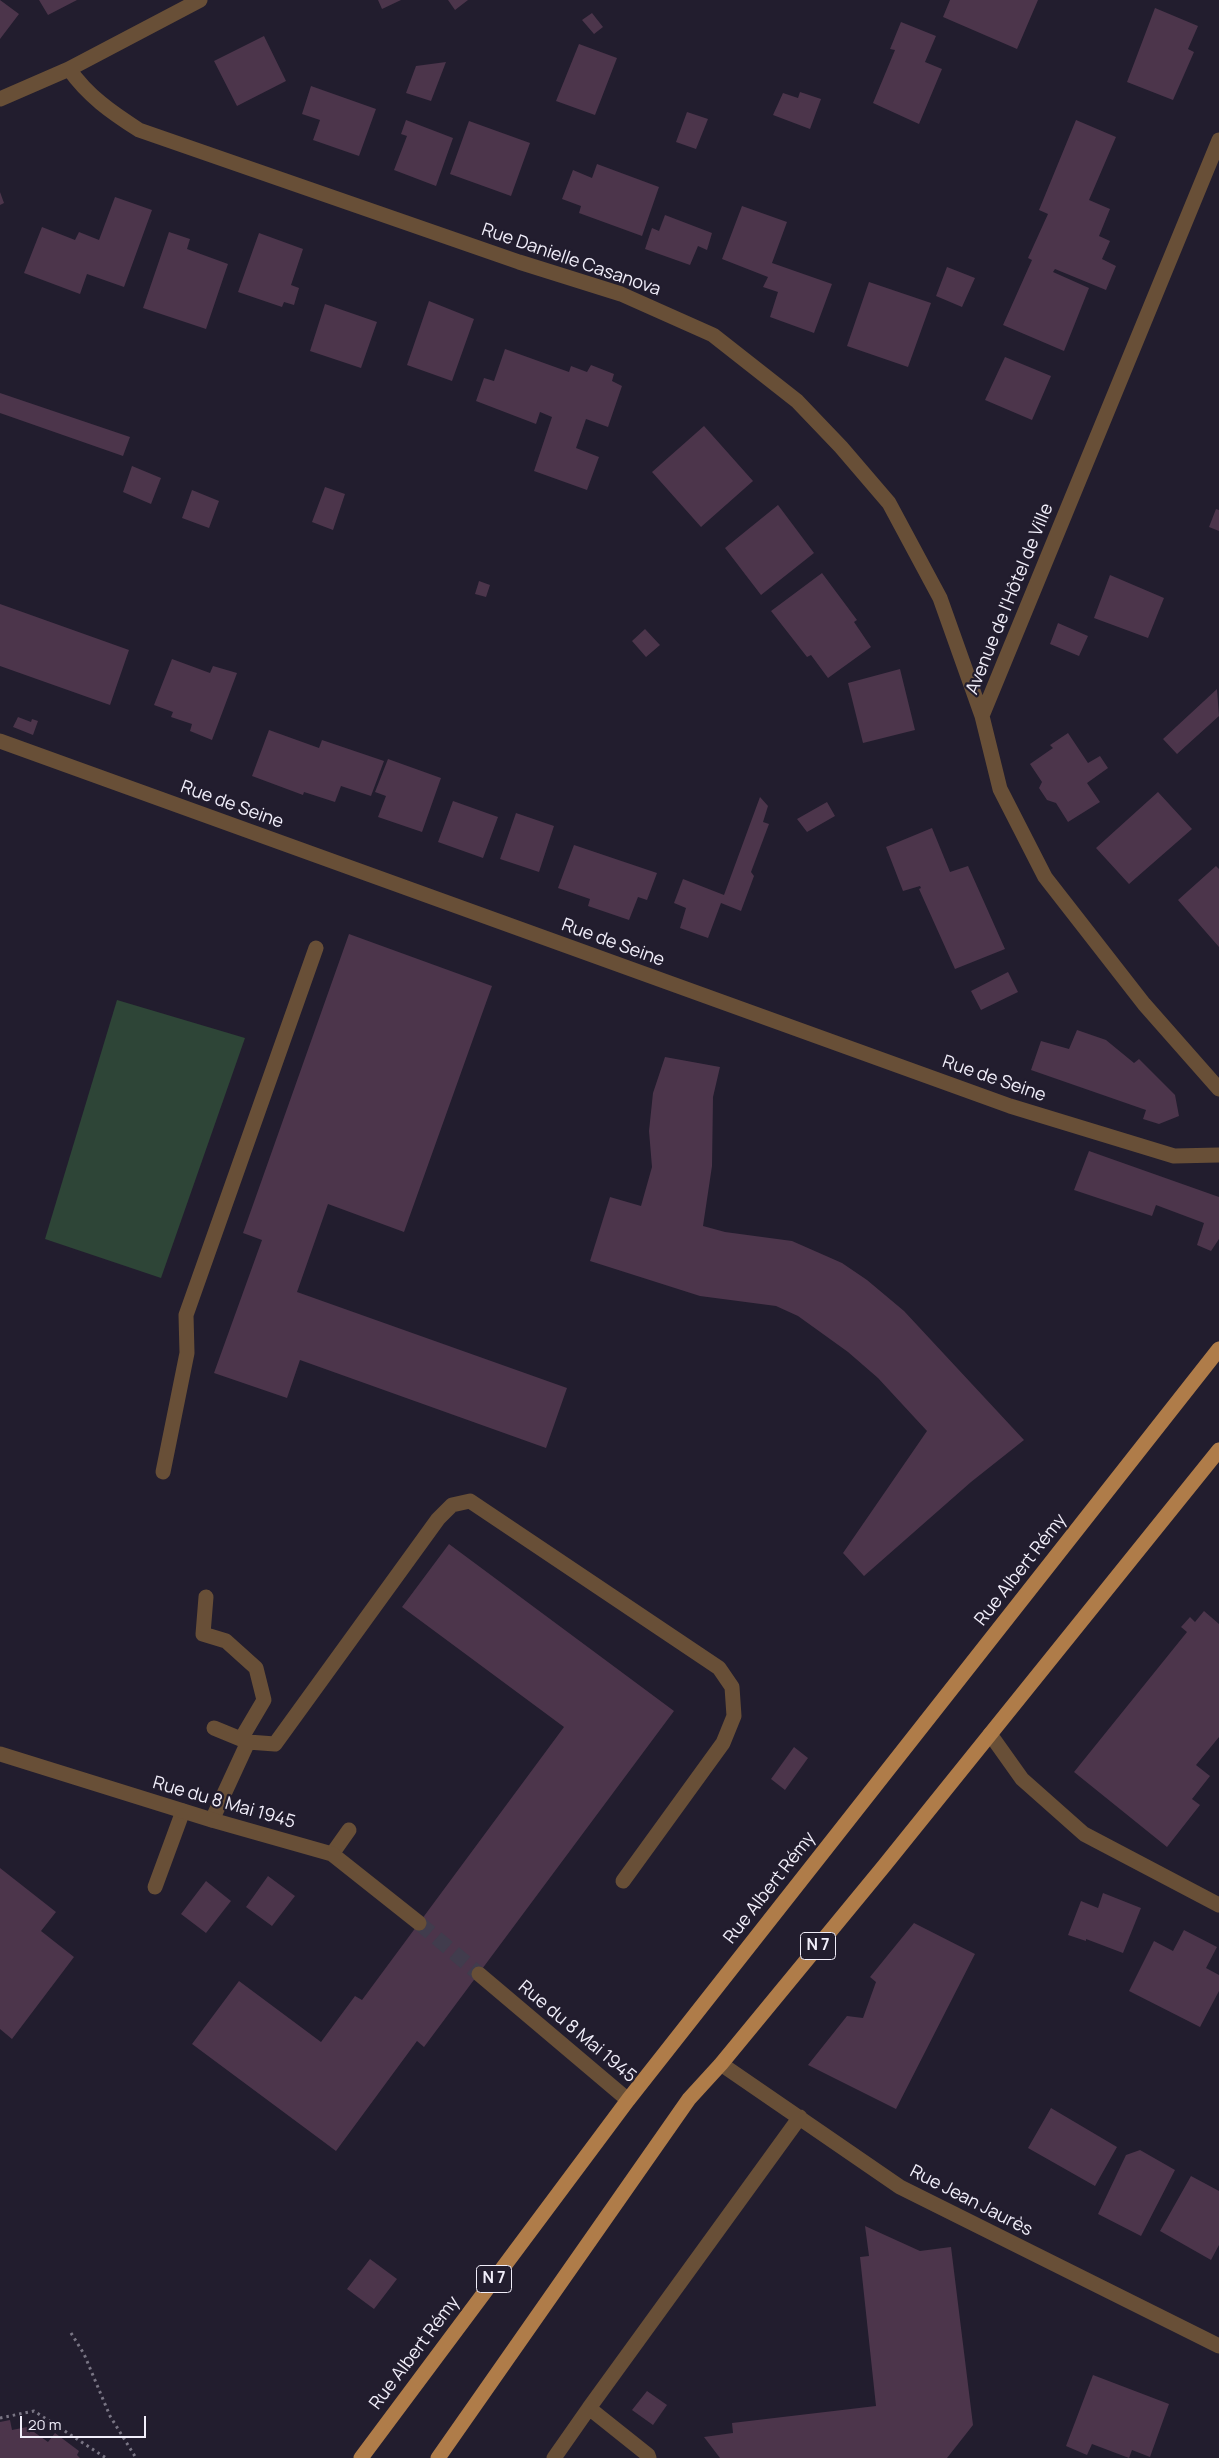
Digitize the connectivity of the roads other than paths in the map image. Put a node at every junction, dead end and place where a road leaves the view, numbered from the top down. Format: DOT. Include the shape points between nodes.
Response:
graph roads {
  1 [pos="200,0"];
  2 [pos="69,68"];
  3 [pos="0,99"];
  4 [pos="1219,140"];
  5 [pos="982,716"];
  6 [pos="0,741"];
  7 [pos="316,948"];
  8 [pos="1218,1087"];
  9 [pos="1219,1155"];
  10 [pos="1219,1348"];
  11 [pos="1219,1450"];
  12 [pos="162,1472"];
  13 [pos="206,1597"];
  14 [pos="214,1728"];
  15 [pos="990,1734"];
  16 [pos="245,1741"];
  17 [pos="0,1754"];
  18 [pos="183,1811"];
  19 [pos="212,1820"];
  20 [pos="348,1830"];
  21 [pos="332,1854"];
  22 [pos="623,1881"];
  23 [pos="155,1887"];
  24 [pos="1219,1905"];
  25 [pos="419,1923"];
  26 [pos="479,1974"];
  27 [pos="721,2064"];
  28 [pos="628,2100"];
  29 [pos="800,2117"];
  30 [pos="1219,2346"];
  31 [pos="589,2408"];
  32 [pos="360,2458"];
  33 [pos="438,2458"];
  34 [pos="554,2458"];
  35 [pos="648,2458"];
  1 -- 2 [label="street"];
  2 -- 3 [label="street"];
  2 -- 5 [label="street, Rue Danielle Casanova" via="82,88 139,130 519,262 621,294 714,335 797,401 889,503 940,598"];
  4 -- 5 [label="street, Avenue de l'Hôtel de Ville"];
  5 -- 8 [label="street, Avenue de l'Hôtel de Ville" via="1000,789 1045,877 1144,1004"];
  6 -- 9 [label="street, Rue de Seine" via="1010,1106 1174,1156"];
  7 -- 12 [label="street" via="186,1315 187,1353"];
  10 -- 28 [label="main road, Rue Albert Rémy / N 7"];
  11 -- 15 [label="main road, N 7"];
  13 -- 16 [label="street" via="203,1634 226,1641 256,1668 264,1700"];
  14 -- 16 [label="street"];
  15 -- 24 [label="street" via="1022,1779 1084,1834"];
  15 -- 27 [label="main road, N 7"];
  16 -- 19 [label="street"];
  16 -- 22 [label="street" via="275,1744 438,1520 452,1505 470,1501 719,1668 732,1687 734,1716 723,1743"];
  17 -- 18 [label="street, Rue du 8 Mai 1945"];
  18 -- 19 [label="street, Rue du 8 Mai 1945"];
  18 -- 23 [label="street"];
  19 -- 21 [label="street, Rue du 8 Mai 1945"];
  20 -- 21 [label="street"];
  21 -- 25 [label="street, Rue du 8 Mai 1945"];
  26 -- 28 [label="street, Rue du 8 Mai 1945"];
  27 -- 29 [label="street, Rue Jean Jaurès"];
  27 -- 33 [label="main road, N 7" via="689,2099"];
  28 -- 32 [label="main road, Rue Albert Rémy / N 7"];
  29 -- 30 [label="street, Rue Jean Jaurès" via="900,2187"];
  29 -- 31 [label="street"];
  31 -- 34 [label="street"];
  31 -- 35 [label="street"];
}
